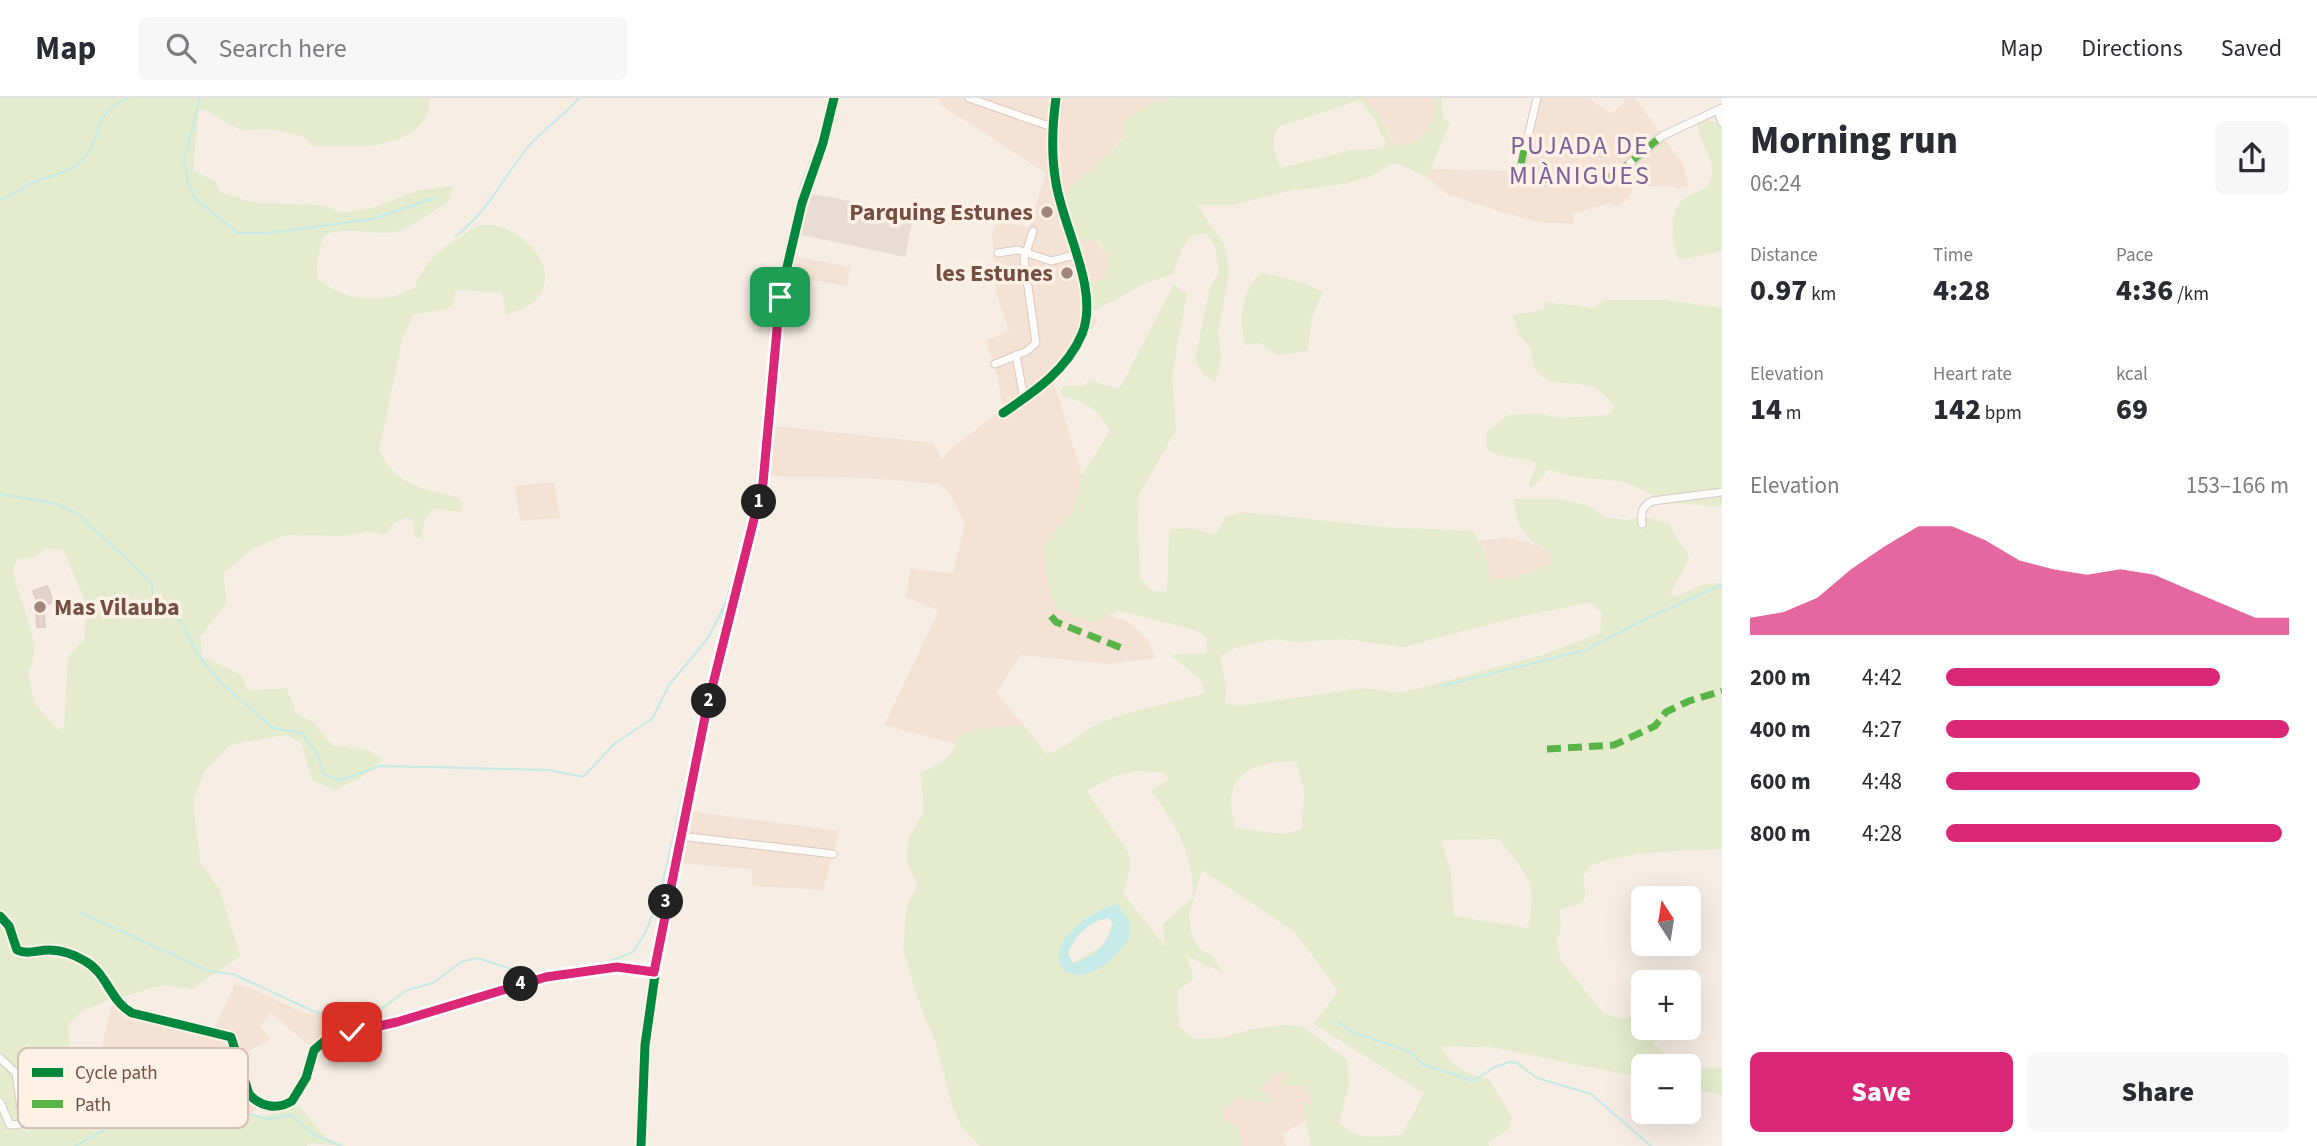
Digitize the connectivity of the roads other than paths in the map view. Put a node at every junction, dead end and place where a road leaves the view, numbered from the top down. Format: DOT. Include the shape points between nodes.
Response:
graph roads {
  1 [pos="834,98"];
  2 [pos="969,98"];
  3 [pos="1056,98"];
  4 [pos="1536,98"];
  5 [pos="987,101"];
  6 [pos="1720,110"];
  7 [pos="1722,123"];
  8 [pos="1052,127"];
  9 [pos="1033,231"];
  10 [pos="998,253"];
  11 [pos="1027,253"];
  12 [pos="1075,255"];
  13 [pos="1016,355"];
  14 [pos="995,363"];
  15 [pos="1024,398"];
  16 [pos="1003,413"];
  17 [pos="1722,492"];
  18 [pos="1642,524"];
  19 [pos="680,836"];
  20 [pos="833,854"];
  21 [pos="0,916"];
  22 [pos="654,972"];
  23 [pos="234,1048"];
  24 [pos="0,1058"];
  25 [pos="18,1086"];
  26 [pos="248,1091"];
  27 [pos="0,1102"];
  28 [pos="18,1124"];
  29 [pos="641,1146"];
  1 -- 19 [label="street" via="780,297 763,483"];
  2 -- 5 [label="street"];
  3 -- 8 [label="street"];
  4 -- 6 [label="street" via="1519,175 1542,182 1570,176 1613,177 1662,136"];
  5 -- 8 [label="street"];
  6 -- 7 [label="street"];
  8 -- 12 [label="street" via="1056,184"];
  9 -- 11 [label="street"];
  10 -- 11 [label="street"];
  11 -- 12 [label="street" via="1051,261"];
  11 -- 13 [label="street" via="1036,343"];
  12 -- 15 [label="street" via="1085,290 1082,333 1055,373"];
  13 -- 14 [label="street"];
  13 -- 15 [label="street"];
  15 -- 16 [label="street"];
  17 -- 18 [label="street" via="1653,500 1641,511"];
  19 -- 20 [label="street"];
  19 -- 22 [label="street"];
  21 -- 23 [label="street" via="9,926 17,950 56,950 81,958 97,970 120,1004 132,1013 231,1037"];
  22 -- 26 [label="street" via="617,967 546,977 327,1039 314,1051 306,1078 292,1101 270,1106 256,1101"];
  22 -- 29 [label="street" via="643,1069"];
  24 -- 25 [label="street" via="16,1073"];
  27 -- 28 [label="street" via="10,1125"];
}
